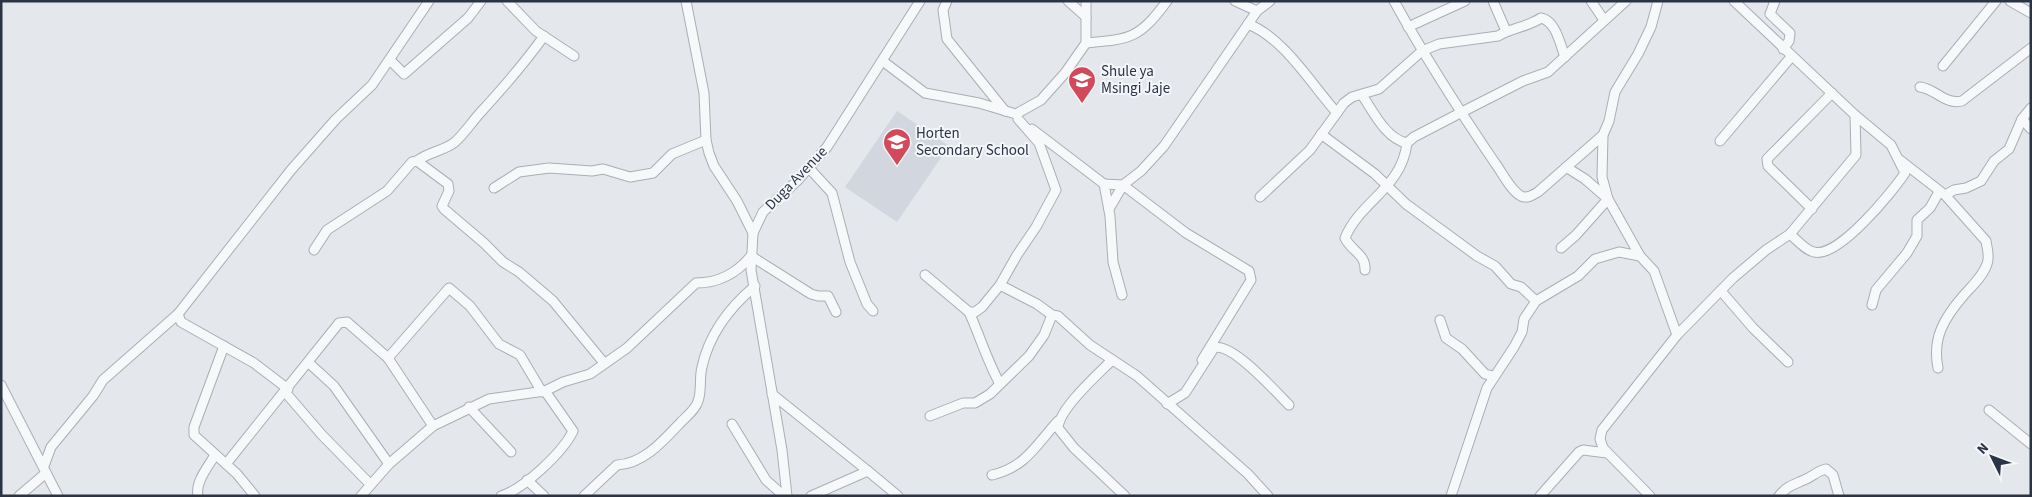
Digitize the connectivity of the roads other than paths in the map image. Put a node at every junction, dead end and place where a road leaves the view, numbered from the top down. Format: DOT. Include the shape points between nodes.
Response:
graph roads {
  1 [pos="429,1"];
  2 [pos="481,1"];
  3 [pos="507,1"];
  4 [pos="686,1"];
  5 [pos="920,1"];
  6 [pos="947,1"];
  7 [pos="1068,1"];
  8 [pos="1086,1"];
  9 [pos="1167,1"];
  10 [pos="1235,1"];
  11 [pos="1270,1"];
  12 [pos="1394,1"];
  13 [pos="1466,1"];
  14 [pos="1493,1"];
  15 [pos="1591,1"];
  16 [pos="1626,1"];
  17 [pos="1658,1"];
  18 [pos="1734,1"];
  19 [pos="1775,1"];
  20 [pos="1996,1"];
  21 [pos="2010,1"];
  22 [pos="1257,11"];
  23 [pos="2031,13"];
  24 [pos="1086,17"];
  25 [pos="1604,20"];
  26 [pos="1248,24"];
  27 [pos="1408,27"];
  28 [pos="1506,31"];
  29 [pos="544,36"];
  30 [pos="1086,43"];
  31 [pos="2031,48"];
  32 [pos="1783,49"];
  33 [pos="1422,51"];
  34 [pos="574,56"];
  35 [pos="1565,57"];
  36 [pos="1791,57"];
  37 [pos="390,60"];
  38 [pos="884,62"];
  39 [pos="1943,66"];
  40 [pos="1920,87"];
  41 [pos="1832,93"];
  42 [pos="1362,94"];
  43 [pos="2031,108"];
  44 [pos="1005,111"];
  45 [pos="1462,112"];
  46 [pos="1337,113"];
  47 [pos="1855,115"];
  48 [pos="1017,116"];
  49 [pos="2022,119"];
  50 [pos="2031,129"];
  51 [pos="1321,134"];
  52 [pos="1603,135"];
  53 [pos="706,140"];
  54 [pos="1720,141"];
  55 [pos="1407,143"];
  56 [pos="1900,160"];
  57 [pos="417,161"];
  58 [pos="1566,167"];
  59 [pos="809,168"];
  60 [pos="1104,184"];
  61 [pos="1123,185"];
  62 [pos="1388,185"];
  63 [pos="494,188"];
  64 [pos="1942,194"];
  65 [pos="1260,197"];
  66 [pos="1608,199"];
  67 [pos="1109,209"];
  68 [pos="1812,209"];
  69 [pos="753,233"];
  70 [pos="1790,234"];
  71 [pos="1561,248"];
  72 [pos="314,250"];
  73 [pos="751,256"];
  74 [pos="1640,256"];
  75 [pos="1365,270"];
  76 [pos="925,275"];
  77 [pos="1000,285"];
  78 [pos="755,286"];
  79 [pos="1721,291"];
  80 [pos="1122,295"];
  81 [pos="1536,301"];
  82 [pos="1872,305"];
  83 [pos="873,310"];
  84 [pos="836,312"];
  85 [pos="968,312"];
  86 [pos="178,314"];
  87 [pos="1052,315"];
  88 [pos="1440,320"];
  89 [pos="1677,335"];
  90 [pos="224,346"];
  91 [pos="388,358"];
  92 [pos="1202,360"];
  93 [pos="1111,361"];
  94 [pos="1788,362"];
  95 [pos="309,363"];
  96 [pos="604,363"];
  97 [pos="1938,368"];
  98 [pos="1493,376"];
  99 [pos="1000,384"];
  100 [pos="1,385"];
  101 [pos="286,391"];
  102 [pos="544,392"];
  103 [pos="772,394"];
  104 [pos="1167,404"];
  105 [pos="1289,404"];
  106 [pos="469,407"];
  107 [pos="1990,410"];
  108 [pos="930,416"];
  109 [pos="1058,422"];
  110 [pos="732,424"];
  111 [pos="433,426"];
  112 [pos="2031,444"];
  113 [pos="511,452"];
  114 [pos="1607,453"];
  115 [pos="215,455"];
  116 [pos="226,464"];
  117 [pos="389,464"];
  118 [pos="45,469"];
  119 [pos="868,471"];
  120 [pos="992,475"];
  121 [pos="527,480"];
  122 [pos="370,484"];
  123 [pos="1640,492"];
  124 [pos="892,494"];
  125 [pos="20,496"];
  126 [pos="58,496"];
  127 [pos="198,496"];
  128 [pos="255,496"];
  129 [pos="361,496"];
  130 [pos="501,496"];
  131 [pos="544,496"];
  132 [pos="584,496"];
  133 [pos="786,496"];
  134 [pos="811,496"];
  135 [pos="1125,496"];
  136 [pos="1268,496"];
  137 [pos="1450,496"];
  138 [pos="1540,496"];
  139 [pos="1650,496"];
  140 [pos="1779,496"];
  141 [pos="1839,496"];
  1 -- 37 [label="street"];
  2 -- 37 [label="street" via="468,18 404,74"];
  3 -- 29 [label="street" via="524,22"];
  4 -- 53 [label="street" via="704,93"];
  5 -- 38 [label="street, Duga Avenue"];
  6 -- 44 [label="street" via="943,10 948,39"];
  7 -- 24 [label="street"];
  8 -- 24 [label="street"];
  9 -- 30 [label="street" via="1143,29 1128,39"];
  10 -- 22 [label="street"];
  11 -- 22 [label="street"];
  12 -- 27 [label="street"];
  13 -- 27 [label="street"];
  14 -- 28 [label="street"];
  15 -- 25 [label="street"];
  16 -- 25 [label="street"];
  17 -- 52 [label="street" via="1651,27 1615,92"];
  18 -- 32 [label="street"];
  19 -- 32 [label="street" via="1770,14 1790,33 1790,41"];
  20 -- 39 [label="street"];
  21 -- 23 [label="street"];
  22 -- 26 [label="street"];
  24 -- 30 [label="street"];
  25 -- 35 [label="street"];
  26 -- 46 [label="street" via="1259,28 1276,42"];
  26 -- 61 [label="street" via="1164,146"];
  27 -- 33 [label="street"];
  28 -- 33 [label="street" via="1493,38 1487,36 1439,44"];
  28 -- 35 [label="street" via="1544,18 1554,28"];
  29 -- 34 [label="street"];
  29 -- 57 [label="street" via="519,71 458,139"];
  30 -- 48 [label="street" via="1041,100"];
  31 -- 40 [label="street" via="1962,101 1948,101 1930,88"];
  32 -- 36 [label="street"];
  33 -- 42 [label="street" via="1379,89"];
  33 -- 45 [label="street"];
  35 -- 45 [label="street" via="1548,72"];
  36 -- 41 [label="street"];
  36 -- 54 [label="street"];
  37 -- 86 [label="street" via="372,85 336,119 291,170"];
  38 -- 44 [label="street" via="925,92"];
  38 -- 59 [label="street, Duga Avenue" via="828,147"];
  41 -- 47 [label="street"];
  41 -- 68 [label="street" via="1767,159 1768,166"];
  42 -- 46 [label="street" via="1352,97"];
  42 -- 55 [label="street" via="1379,120 1401,142"];
  43 -- 49 [label="street"];
  44 -- 48 [label="street"];
  45 -- 55 [label="street"];
  45 -- 58 [label="street" via="1514,190 1522,196 1530,197 1538,192"];
  46 -- 51 [label="street"];
  47 -- 56 [label="street" via="1891,145"];
  47 -- 68 [label="street" via="1856,155"];
  48 -- 60 [label="street"];
  48 -- 77 [label="street" via="1039,143 1056,190"];
  49 -- 50 [label="street"];
  49 -- 64 [label="street" via="2008,149 1981,181"];
  51 -- 62 [label="street"];
  51 -- 65 [label="street" via="1288,172"];
  52 -- 58 [label="street"];
  52 -- 66 [label="street" via="1602,178"];
  53 -- 63 [label="street" via="672,154 653,173 630,177 603,169 549,168 519,172"];
  53 -- 69 [label="street" via="714,166"];
  55 -- 62 [label="street" via="1405,159"];
  56 -- 64 [label="street"];
  56 -- 70 [label="street" via="1905,172 1895,188 1870,217 1826,251 1815,253"];
  57 -- 72 [label="street" via="412,162 387,191 327,230"];
  57 -- 96 [label="street" via="448,184 444,209 503,262 553,300"];
  58 -- 66 [label="street"];
  59 -- 69 [label="street, Duga Avenue" via="763,212"];
  59 -- 83 [label="street" via="832,193 853,269 867,304"];
  60 -- 61 [label="street"];
  60 -- 67 [label="street"];
  61 -- 67 [label="street"];
  61 -- 92 [label="street" via="1186,233 1249,271 1251,280"];
  62 -- 75 [label="street" via="1376,200 1358,213 1345,238 1365,262"];
  62 -- 81 [label="street" via="1406,204 1476,256 1487,260 1511,284 1521,287"];
  64 -- 82 [label="street" via="1917,220 1917,236 1907,254 1876,290"];
  64 -- 97 [label="street" via="1986,241 1988,252 1987,264 1974,286 1945,319 1936,341"];
  66 -- 71 [label="street"];
  66 -- 74 [label="street"];
  67 -- 80 [label="street" via="1113,262"];
  68 -- 70 [label="street"];
  69 -- 73 [label="street, Duga Avenue"];
  70 -- 79 [label="street" via="1766,250"];
  73 -- 78 [label="street, Duga Avenue"];
  73 -- 84 [label="street" via="811,294 828,296"];
  73 -- 96 [label="street" via="730,275 712,283 696,283 627,348"];
  74 -- 81 [label="street" via="1619,252 1595,259 1578,276"];
  74 -- 89 [label="street" via="1654,271"];
  76 -- 85 [label="street"];
  77 -- 85 [label="street" via="982,307"];
  77 -- 87 [label="street"];
  78 -- 103 [label="street, Duga Avenue"];
  78 -- 132 [label="street" via="725,318 707,348 698,402 692,410 656,448 627,465 617,465"];
  79 -- 89 [label="street"];
  79 -- 94 [label="street"];
  81 -- 98 [label="street" via="1524,319 1514,347"];
  85 -- 99 [label="street"];
  86 -- 90 [label="street" via="182,322"];
  86 -- 118 [label="street" via="103,380 51,447"];
  87 -- 93 [label="street" via="1058,316"];
  87 -- 99 [label="street" via="1030,356"];
  88 -- 98 [label="street" via="1446,338 1462,349 1485,374"];
  89 -- 114 [label="street" via="1602,430 1600,439"];
  90 -- 101 [label="street" via="254,363"];
  90 -- 115 [label="street" via="194,427 194,435"];
  91 -- 95 [label="street" via="343,322"];
  91 -- 102 [label="street" via="449,288 470,306 499,344 520,355"];
  91 -- 111 [label="street"];
  93 -- 104 [label="street" via="1137,376"];
  93 -- 109 [label="street"];
  95 -- 101 [label="street"];
  95 -- 117 [label="street" via="334,386"];
  96 -- 102 [label="street" via="590,374"];
  98 -- 137 [label="street"];
  99 -- 108 [label="street" via="975,403 963,403"];
  100 -- 118 [label="street"];
  101 -- 116 [label="street"];
  101 -- 122 [label="street" via="322,435"];
  102 -- 106 [label="street" via="489,399"];
  102 -- 121 [label="street" via="573,431 565,446"];
  103 -- 119 [label="street"];
  103 -- 133 [label="street, Duga Avenue"];
  104 -- 105 [label="street" via="1184,393 1218,346 1240,358"];
  104 -- 136 [label="street" via="1248,474"];
  106 -- 111 [label="street"];
  106 -- 113 [label="street"];
  107 -- 112 [label="street"];
  109 -- 120 [label="street" via="1016,468"];
  109 -- 135 [label="street" via="1060,433"];
  110 -- 133 [label="street" via="766,480"];
  111 -- 117 [label="street"];
  114 -- 123 [label="street"];
  114 -- 138 [label="street" via="1583,450"];
  115 -- 116 [label="street"];
  115 -- 127 [label="street" via="196,490"];
  116 -- 128 [label="street"];
  117 -- 122 [label="street"];
  118 -- 125 [label="street"];
  118 -- 126 [label="street"];
  119 -- 124 [label="street"];
  119 -- 134 [label="street"];
  121 -- 130 [label="street"];
  121 -- 131 [label="street"];
  122 -- 129 [label="street"];
  123 -- 139 [label="street"];
  140 -- 141 [label="street" via="1788,486 1826,469 1832,475"];
}
